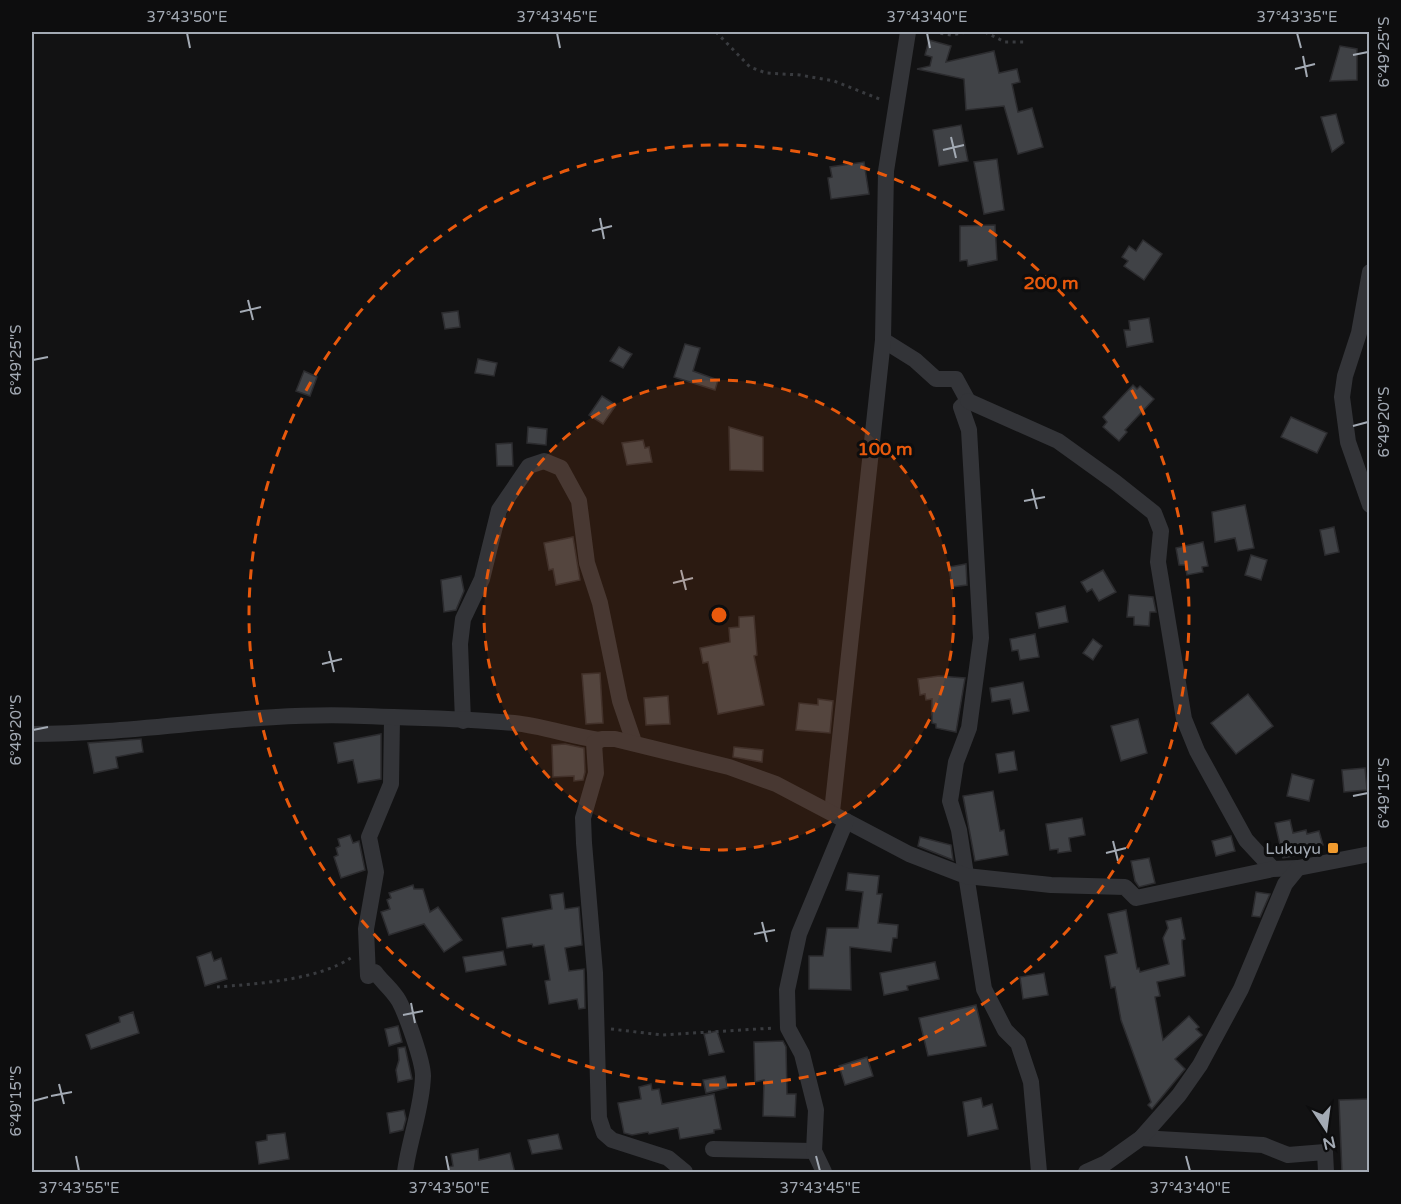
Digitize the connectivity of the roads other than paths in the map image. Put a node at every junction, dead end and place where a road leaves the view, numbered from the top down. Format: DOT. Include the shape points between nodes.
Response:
graph roads {
  1 [pos="908,32"];
  2 [pos="1370,272"];
  3 [pos="883,340"];
  4 [pos="968,400"];
  5 [pos="1370,505"];
  6 [pos="392,718"];
  7 [pos="463,721"];
  8 [pos="32,734"];
  9 [pos="599,740"];
  10 [pos="634,742"];
  11 [pos="839,816"];
  12 [pos="1370,854"];
  13 [pos="1298,868"];
  14 [pos="1273,869"];
  15 [pos="966,876"];
  16 [pos="1141,1138"];
  17 [pos="713,1149"];
  18 [pos="814,1151"];
  19 [pos="405,1173"];
  20 [pos="685,1173"];
  21 [pos="824,1173"];
  22 [pos="1039,1173"];
  23 [pos="1086,1173"];
  24 [pos="1326,1173"];
  1 -- 3 [label="street" via="886,171"];
  2 -- 5 [label="street" via="1342,397 1348,442"];
  3 -- 4 [label="street" via="936,379 956,379"];
  3 -- 11 [label="street"];
  4 -- 14 [label="street" via="1058,441 1154,513 1161,531 1160,577 1187,727 1246,840"];
  4 -- 15 [label="street" via="961,407 970,440 981,638 969,728 956,762 950,801"];
  6 -- 7 [label="street"];
  6 -- 8 [label="street" via="252,719"];
  6 -- 19 [label="street" via="391,784 369,837 376,872 365,947 368,976 375,972 399,1002 423,1075"];
  7 -- 9 [label="street" via="542,727"];
  7 -- 10 [label="street" via="463,619 482,579 498,510 529,466 544,461 561,468 579,501 587,563 600,603 620,701"];
  9 -- 10 [label="street"];
  9 -- 20 [label="street" via="594,743 596,774 584,818 598,1028 599,1118 604,1133 612,1140 668,1158"];
  10 -- 11 [label="street" via="729,767 776,784"];
  11 -- 15 [label="street" via="909,854"];
  11 -- 18 [label="street" via="793,955 787,990 788,1028 802,1054 816,1110"];
  12 -- 13 [label="street"];
  13 -- 14 [label="street"];
  13 -- 16 [label="street" via="1285,884 1241,989 1200,1065"];
  14 -- 15 [label="street" via="1136,898 1125,887 1051,885"];
  15 -- 22 [label="street" via="984,989 1005,1030 1018,1042 1027,1066"];
  16 -- 23 [label="street"];
  16 -- 24 [label="street" via="1263,1145 1288,1155 1325,1152"];
  17 -- 18 [label="street"];
  18 -- 21 [label="street"];
}
